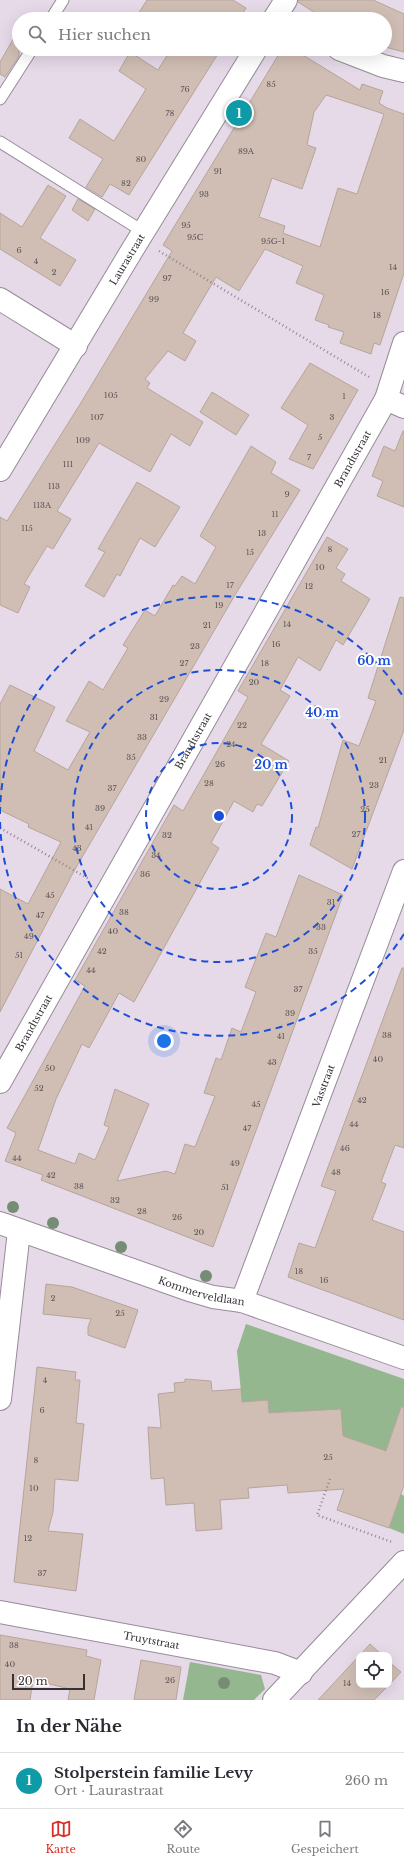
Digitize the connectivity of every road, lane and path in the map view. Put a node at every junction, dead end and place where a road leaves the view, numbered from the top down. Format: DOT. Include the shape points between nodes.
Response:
graph roads {
  1 [pos="63,0"];
  2 [pos="55,12"];
  3 [pos="28,56"];
  4 [pos="252,56"];
  5 [pos="357,56"];
  6 [pos="404,71"];
  7 [pos="0,99"];
  8 [pos="0,142"];
  9 [pos="149,240"];
  10 [pos="0,298"];
  11 [pos="404,343"];
  12 [pos="76,346"];
  13 [pos="395,403"];
  14 [pos="0,470"];
  15 [pos="0,828"];
  16 [pos="404,871"];
  17 [pos="109,890"];
  18 [pos="0,1082"];
  19 [pos="9,1227"];
  20 [pos="242,1301"];
  21 [pos="404,1358"];
  22 [pos="0,1399"];
  23 [pos="330,1479"];
  24 [pos="400,1553"];
  25 [pos="0,1612"];
  26 [pos="301,1673"];
  27 [pos="274,1700"];
  1 -- 2 [label="lane"];
  3 -- 7 [label="lane"];
  4 -- 9 [label="street, Laurastraat"];
  5 -- 6 [label="street"];
  8 -- 9 [label="lane"];
  9 -- 12 [label="street, Laurastraat"];
  9 -- 13 [label="path" via="371,378"];
  10 -- 12 [label="street"];
  11 -- 13 [label="street, Brandtstraat"];
  12 -- 14 [label="street, Laurastraat"];
  13 -- 17 [label="street, Brandtstraat"];
  15 -- 17 [label="path"];
  16 -- 20 [label="street, Vasstraat"];
  17 -- 18 [label="street, Brandtstraat"];
  19 -- 20 [label="street, Kommerveldlaan" via="189,1290"];
  19 -- 22 [label="street"];
  20 -- 21 [label="street, Kommerveldlaan"];
  23 -- 24 [label="path" via="317,1515"];
  24 -- 26 [label="street"];
  25 -- 26 [label="street, Truytstraat" via="275,1663"];
  26 -- 27 [label="street"];
}
